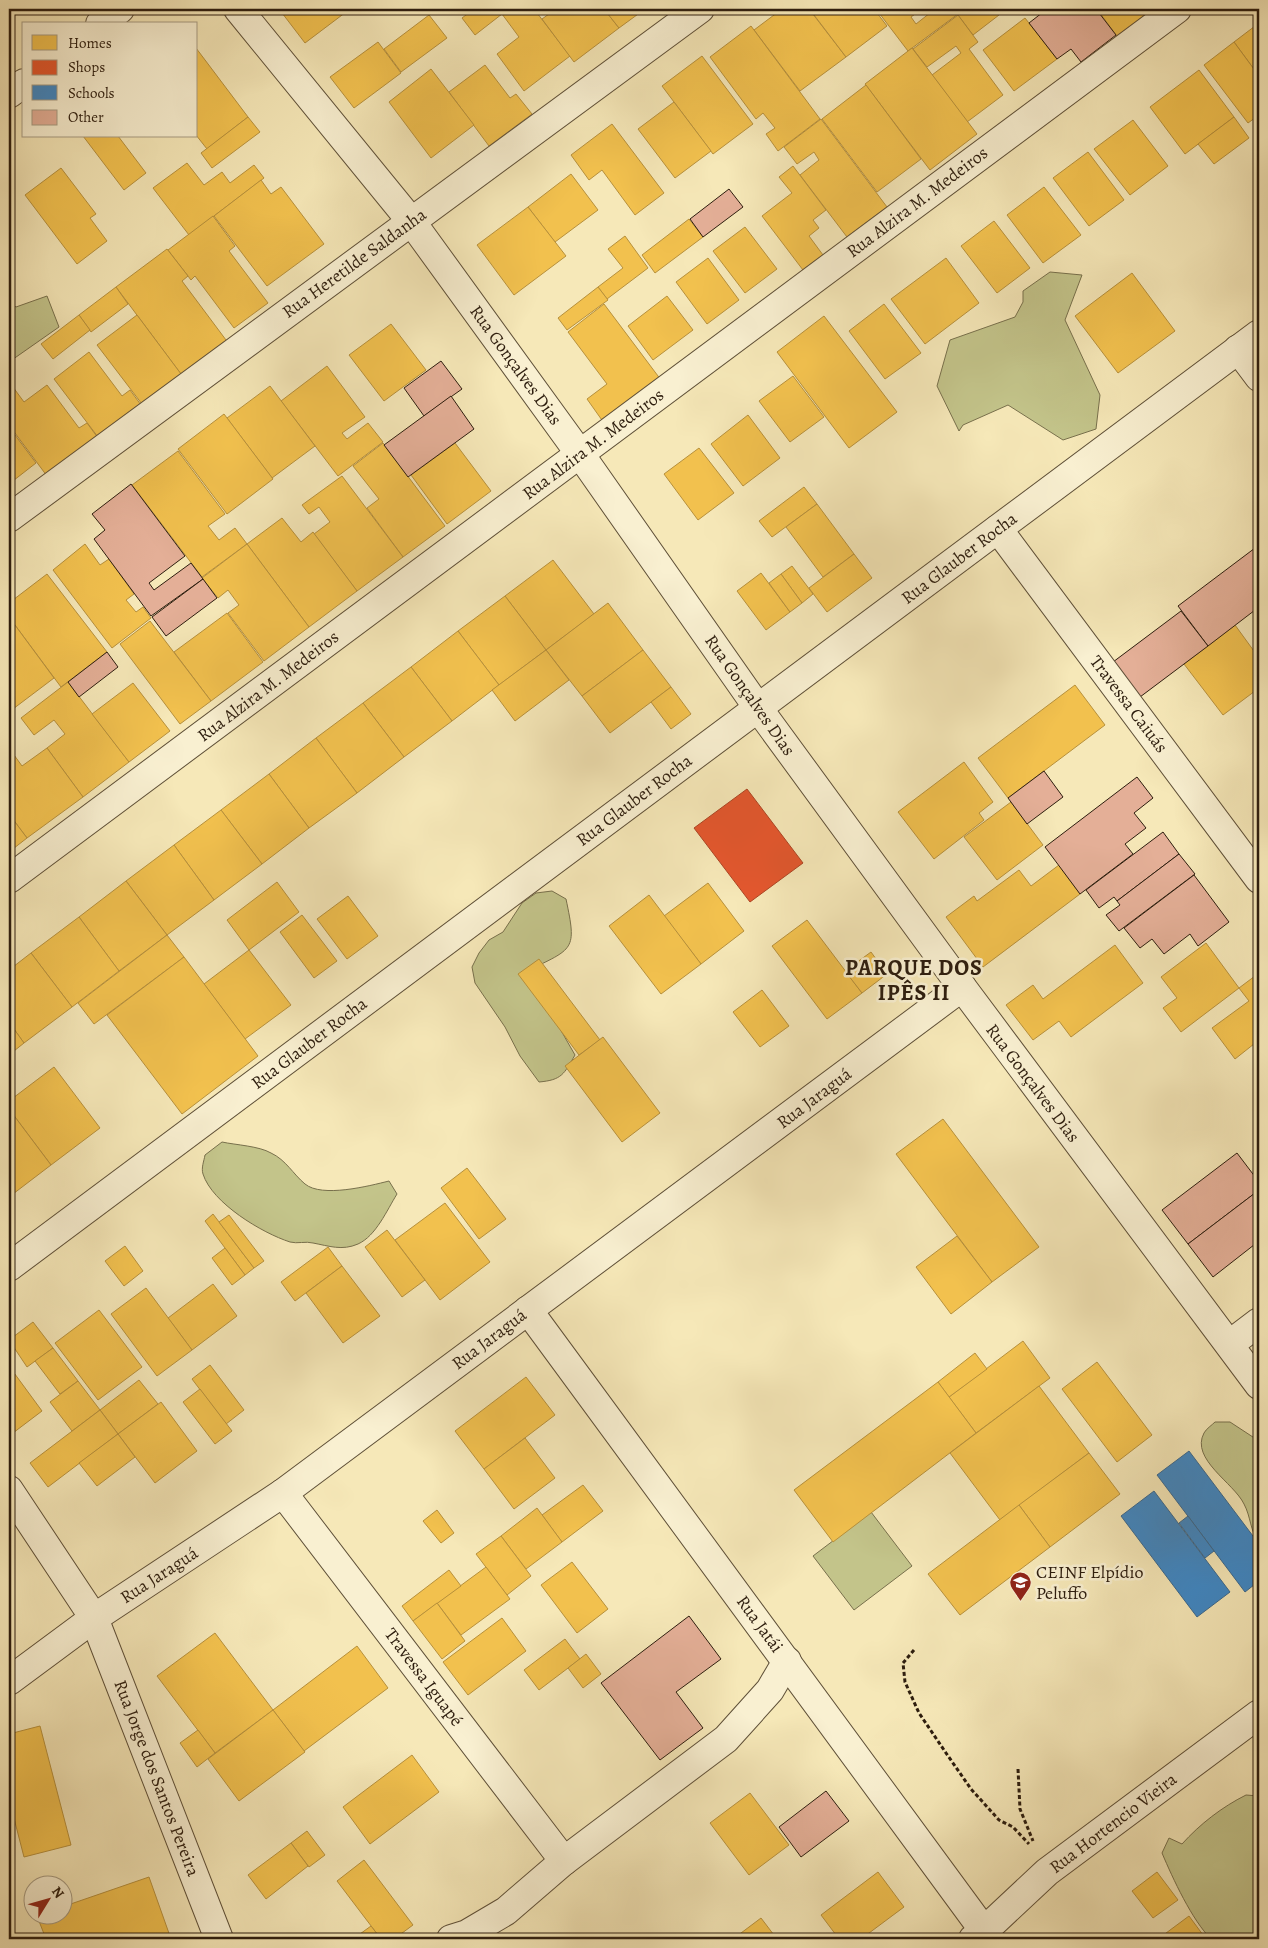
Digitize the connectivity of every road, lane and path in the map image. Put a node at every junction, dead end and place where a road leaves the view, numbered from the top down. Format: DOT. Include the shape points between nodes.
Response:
graph roads {
  1 [pos="120,9"];
  2 [pos="238,9"];
  3 [pos="700,9"];
  4 [pos="1177,9"];
  5 [pos="103,22"];
  6 [pos="22,84"];
  7 [pos="9,94"];
  8 [pos="411,221"];
  9 [pos="1249,342"];
  10 [pos="1259,377"];
  11 [pos="580,454"];
  12 [pos="9,518"];
  13 [pos="998,529"];
  14 [pos="758,708"];
  15 [pos="9,879"];
  16 [pos="1259,879"];
  17 [pos="962,987"];
  18 [pos="9,1267"];
  19 [pos="528,1310"];
  20 [pos="1259,1322"];
  21 [pos="1230,1344"];
  22 [pos="1259,1385"];
  23 [pos="9,1490"];
  24 [pos="283,1493"];
  25 [pos="94,1618"];
  26 [pos="914,1650"];
  27 [pos="787,1661"];
  28 [pos="9,1682"];
  29 [pos="1259,1714"];
  30 [pos="1018,1769"];
  31 [pos="564,1861"];
  32 [pos="1043,1862"];
  33 [pos="982,1936"];
  34 [pos="219,1939"];
  35 [pos="451,1939"];
  1 -- 5 [label="street"];
  2 -- 8 [label="street, Rua Gonçalves Dias"];
  3 -- 8 [label="street, Rua Heretilde Saldanha"];
  4 -- 11 [label="street, Rua Alzira M. Medeiros"];
  6 -- 7 [label="street"];
  8 -- 11 [label="street, Rua Gonçalves Dias"];
  8 -- 12 [label="street, Rua Heretilde Saldanha"];
  9 -- 10 [label="street"];
  9 -- 13 [label="street, Rua Glauber Rocha"];
  11 -- 14 [label="street, Rua Gonçalves Dias"];
  11 -- 15 [label="street, Rua Alzira M. Medeiros"];
  13 -- 14 [label="street, Rua Glauber Rocha"];
  13 -- 16 [label="street, Travessa Caiuás"];
  14 -- 17 [label="street, Rua Gonçalves Dias"];
  14 -- 18 [label="street, Rua Glauber Rocha"];
  17 -- 19 [label="street, Rua Jaraguá"];
  17 -- 21 [label="street, Rua Gonçalves Dias"];
  19 -- 24 [label="street, Rua Jaraguá"];
  19 -- 27 [label="street, Rua Jatái"];
  20 -- 21 [label="street"];
  21 -- 22 [label="street, Rua Gonçalves Dias"];
  23 -- 25 [label="street, Rua Jorge dos Santos Pereira"];
  24 -- 25 [label="street, Rua Jaraguá"];
  24 -- 31 [label="street, Travessa Iguapé"];
  25 -- 28 [label="street, Rua Jaraguá"];
  25 -- 34 [label="street, Rua Jorge dos Santos Pereira"];
  26 -- 32 [label="path" via="903,1663 905,1682 919,1713 971,1789 999,1820 1013,1827"];
  27 -- 31 [label="street" via="770,1690 726,1738"];
  27 -- 33 [label="street, Rua Jatái"];
  29 -- 32 [label="street, Rua Hortencio Vieira"];
  30 -- 32 [label="path" via="1020,1808"];
  31 -- 35 [label="street" via="506,1911 467,1934"];
  32 -- 33 [label="street, Rua Hortencio Vieira"];
}
